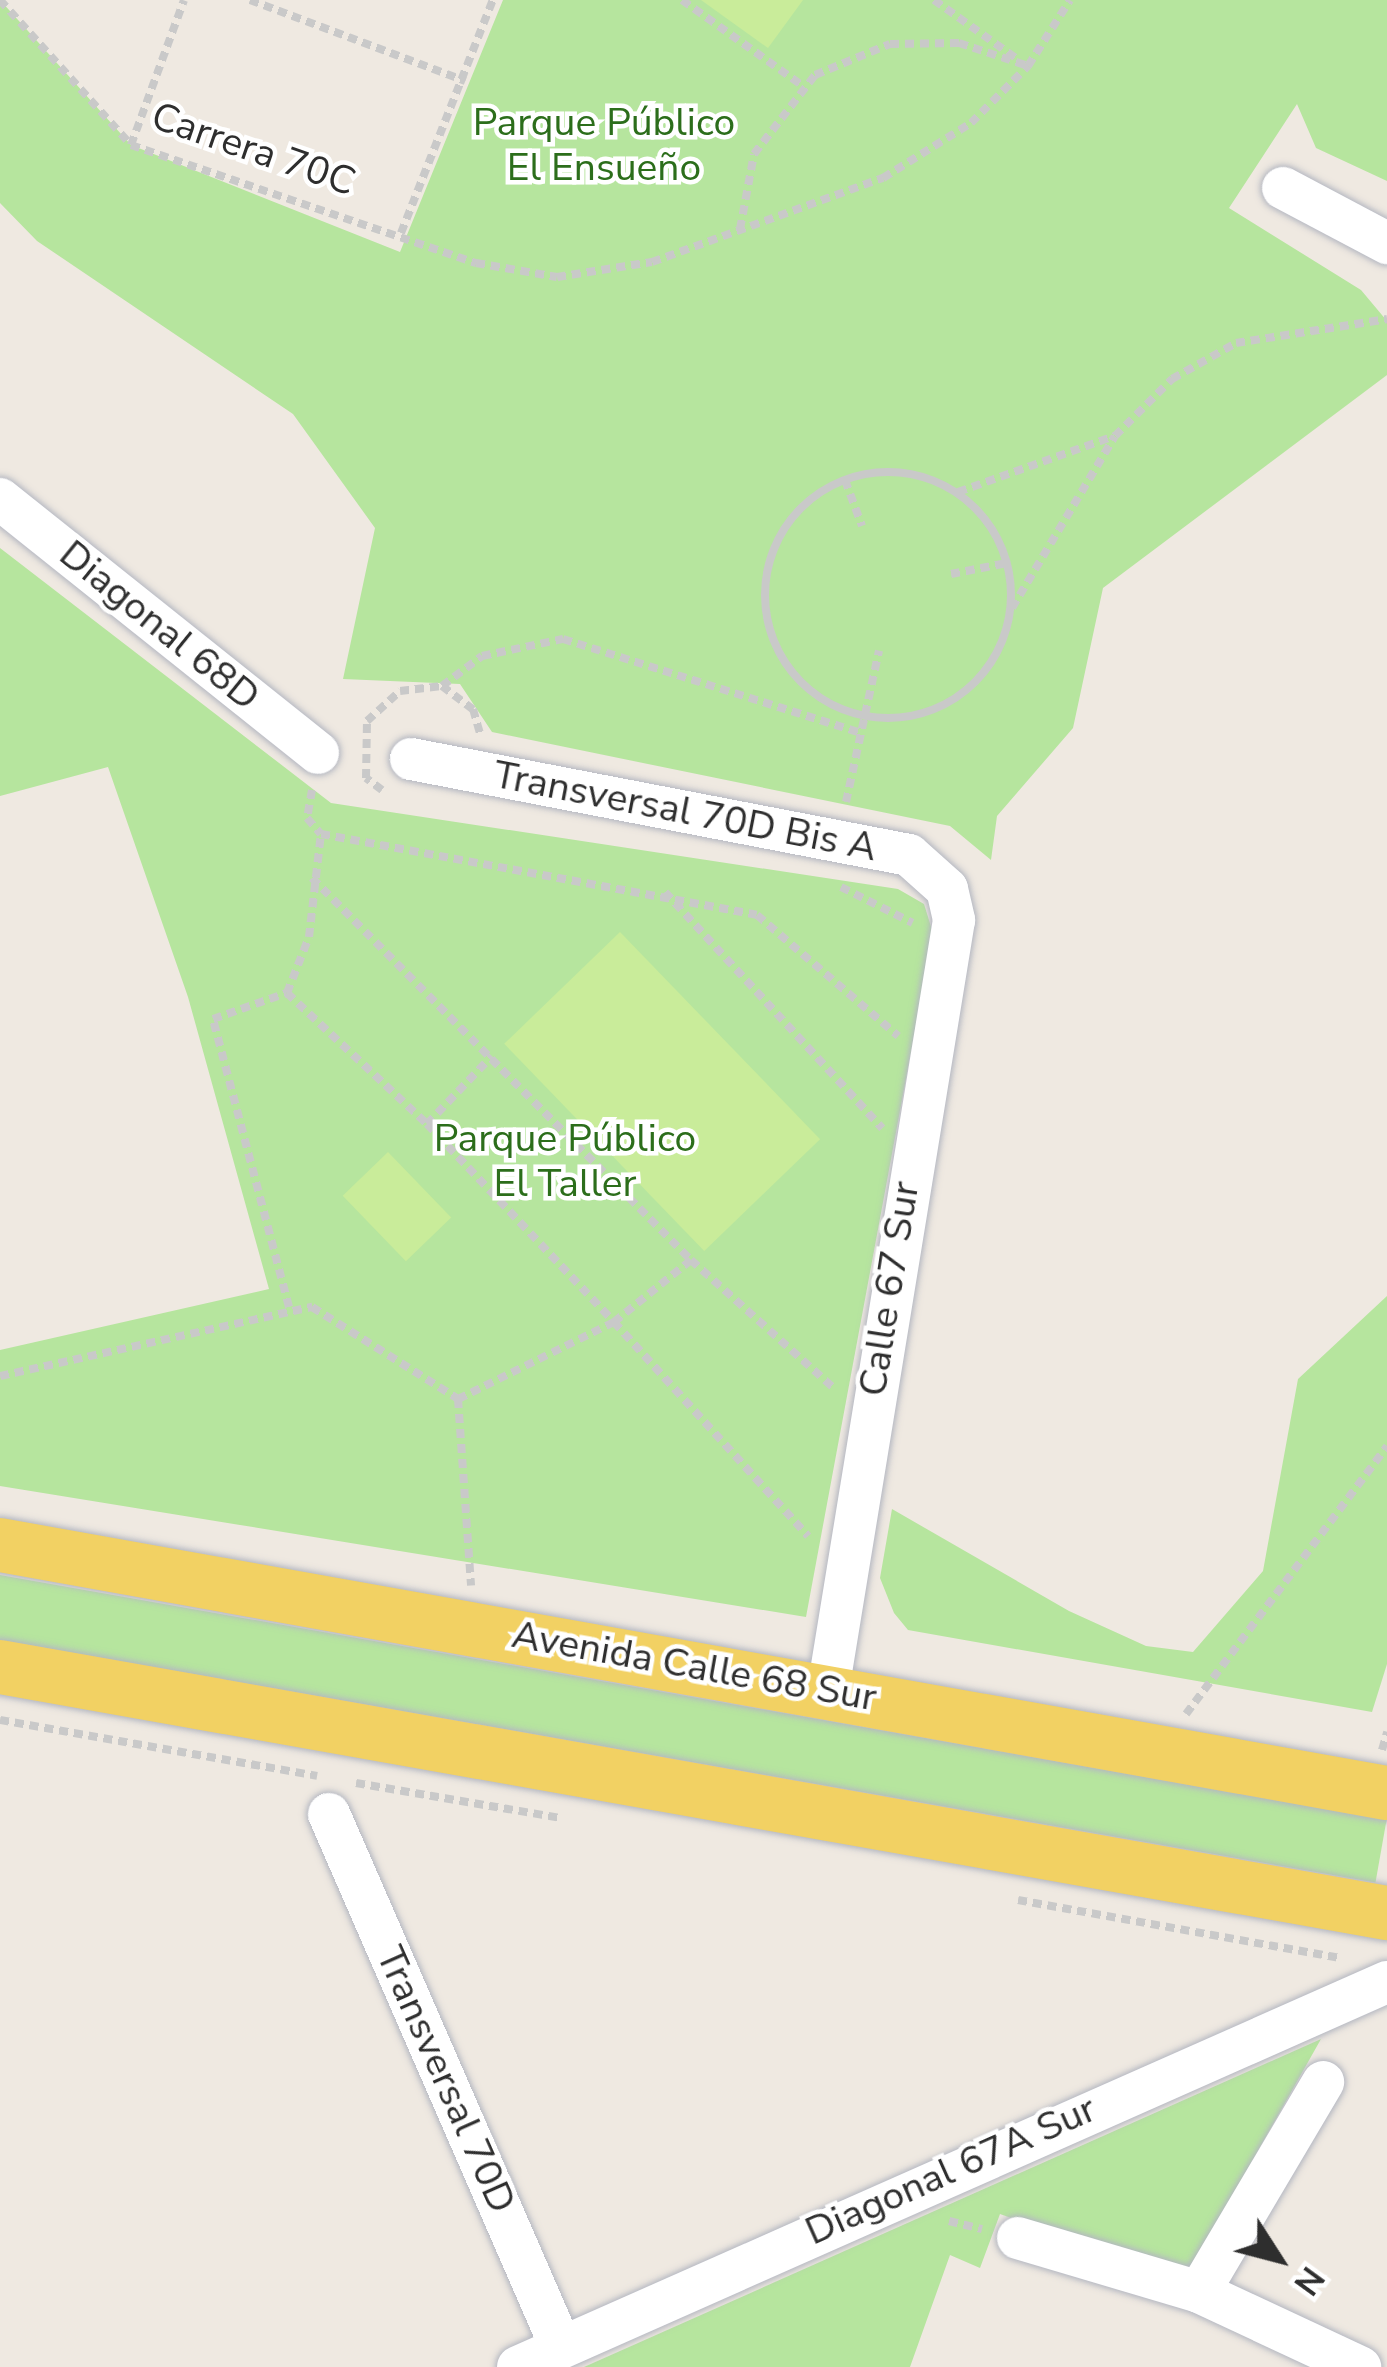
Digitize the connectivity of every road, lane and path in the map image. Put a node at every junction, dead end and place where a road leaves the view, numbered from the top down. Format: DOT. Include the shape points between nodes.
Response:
graph roads {
  1 [pos="1,0"];
  2 [pos="184,0"];
  3 [pos="250,0"];
  4 [pos="493,0"];
  5 [pos="682,0"];
  6 [pos="934,0"];
  7 [pos="1070,0"];
  8 [pos="1028,66"];
  9 [pos="465,81"];
  10 [pos="803,86"];
  11 [pos="131,145"];
  12 [pos="1283,188"];
  13 [pos="740,230"];
  14 [pos="400,232"];
  15 [pos="1387,243"];
  16 [pos="1387,319"];
  17 [pos="1115,436"];
  18 [pos="845,480"];
  19 [pos="957,493"];
  20 [pos="0,499"];
  21 [pos="862,526"];
  22 [pos="1007,563"];
  23 [pos="951,574"];
  24 [pos="1010,612"];
  25 [pos="879,651"];
  26 [pos="865,716"];
  27 [pos="862,733"];
  28 [pos="318,752"];
  29 [pos="411,759"];
  30 [pos="396,800"];
  31 [pos="321,834"];
  32 [pos="832,862"];
  33 [pos="312,878"];
  34 [pos="947,889"];
  35 [pos="664,891"];
  36 [pos="916,942"];
  37 [pos="287,993"];
  38 [pos="907,1021"];
  39 [pos="903,1041"];
  40 [pos="492,1056"];
  41 [pos="898,1062"];
  42 [pos="887,1106"];
  43 [pos="427,1124"];
  44 [pos="882,1128"];
  45 [pos="878,1149"];
  46 [pos="691,1260"];
  47 [pos="289,1307"];
  48 [pos="614,1322"];
  49 [pos="839,1367"];
  50 [pos="0,1376"];
  51 [pos="835,1389"];
  52 [pos="458,1399"];
  53 [pos="831,1408"];
  54 [pos="1387,1446"];
  55 [pos="811,1518"];
  56 [pos="808,1537"];
  57 [pos="0,1545"];
  58 [pos="804,1563"];
  59 [pos="472,1590"];
  60 [pos="0,1667"];
  61 [pos="828,1690"];
  62 [pos="1183,1718"];
  63 [pos="0,1720"];
  64 [pos="1387,1793"];
  65 [pos="329,1814"];
  66 [pos="566,1820"];
  67 [pos="995,1895"];
  68 [pos="1387,1913"];
  69 [pos="1374,1972"];
  70 [pos="1323,2082"];
  71 [pos="1018,2238"];
  72 [pos="1199,2292"];
  73 [pos="561,2347"];
  74 [pos="518,2367"];
  75 [pos="1360,2367"];
  1 -- 11 [label="path, Carrera 70C"];
  2 -- 11 [label="path"];
  3 -- 9 [label="path"];
  4 -- 9 [label="path"];
  5 -- 10 [label="path"];
  6 -- 8 [label="path"];
  7 -- 8 [label="path, Carrera 70C"];
  8 -- 10 [label="path" via="959,43 890,44"];
  8 -- 13 [label="path, Carrera 70C" via="971,123 884,178"];
  9 -- 14 [label="path"];
  10 -- 13 [label="path" via="754,154"];
  11 -- 14 [label="path, Carrera 70C"];
  12 -- 15 [label="street"];
  13 -- 14 [label="path, Carrera 70C" via="652,262 557,277"];
  16 -- 17 [label="path" via="1236,343 1172,379"];
  17 -- 19 [label="path"];
  17 -- 24 [label="path"];
  18 -- 19 [label="path" via="903,472"];
  18 -- 21 [label="path"];
  18 -- 26 [label="path" via="780,537 765,605 790,671 826,703"];
  19 -- 22 [label="path"];
  20 -- 28 [label="street, Diagonal 68D"];
  22 -- 23 [label="path"];
  22 -- 24 [label="path"];
  24 -- 26 [label="path" via="993,657 961,693 919,714"];
  25 -- 26 [label="path"];
  26 -- 27 [label="path"];
  27 -- 30 [label="path" via="563,639 482,656 442,686 400,692 367,721 366,778"];
  27 -- 32 [label="path"];
  28 -- 31 [label="path" via="307,818"];
  29 -- 32 [label="street, Transversal 70D Bis A"];
  31 -- 33 [label="path"];
  31 -- 35 [label="path"];
  32 -- 34 [label="street, Transversal 70D Bis A" via="909,856"];
  32 -- 36 [label="path" via="915,924"];
  33 -- 37 [label="path" via="309,937"];
  33 -- 40 [label="path"];
  34 -- 61 [label="street, Calle 67 Sur" via="954,920"];
  35 -- 39 [label="path" via="767,920"];
  35 -- 44 [label="path"];
  37 -- 43 [label="path"];
  37 -- 47 [label="path" via="213,1019"];
  38 -- 39 [label="path"];
  39 -- 41 [label="path"];
  40 -- 43 [label="path"];
  40 -- 46 [label="path"];
  42 -- 44 [label="path"];
  43 -- 48 [label="path"];
  44 -- 45 [label="path"];
  46 -- 48 [label="path"];
  46 -- 51 [label="path"];
  47 -- 50 [label="path"];
  47 -- 52 [label="path" via="312,1306"];
  48 -- 52 [label="path"];
  48 -- 56 [label="path"];
  49 -- 51 [label="path"];
  51 -- 53 [label="path"];
  52 -- 59 [label="path"];
  54 -- 62 [label="path"];
  55 -- 56 [label="path"];
  56 -- 58 [label="path"];
  57 -- 61 [label="main road, Avenida Calle 68 Sur"];
  60 -- 68 [label="main road"];
  61 -- 64 [label="main road, Avenida Calle 68 Sur"];
  63 -- 66 [label="path"];
  65 -- 73 [label="street, Transversal 70D"];
  67 -- 69 [label="path"];
  69 -- 73 [label="street, Diagonal 67A Sur"];
  70 -- 72 [label="street"];
  71 -- 72 [label="street"];
  72 -- 75 [label="street"];
  73 -- 74 [label="street, Diagonal 67A Sur"];
}
